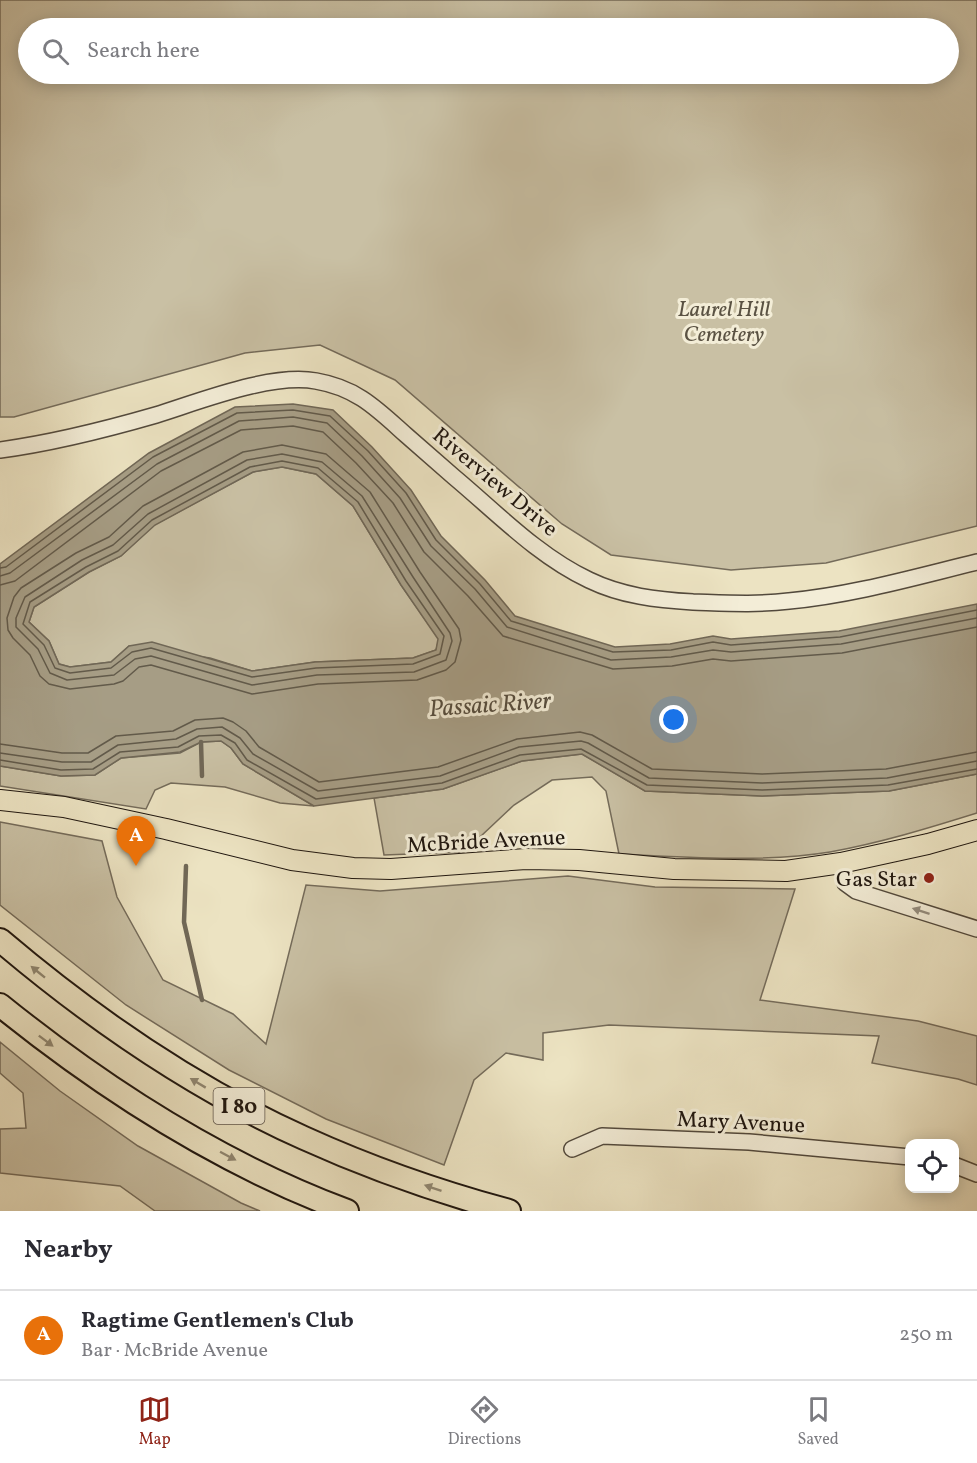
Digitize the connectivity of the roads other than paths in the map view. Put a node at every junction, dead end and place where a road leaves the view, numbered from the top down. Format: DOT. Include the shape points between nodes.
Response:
graph roads {
  1 [pos="0,450"];
  2 [pos="977,562"];
  3 [pos="0,800"];
  4 [pos="977,830"];
  5 [pos="841,863"];
  6 [pos="977,929"];
  7 [pos="0,940"];
  8 [pos="0,1005"];
  9 [pos="572,1149"];
  10 [pos="905,1157"];
  11 [pos="959,1167"];
  12 [pos="977,1174"];
  13 [pos="347,1211"];
  14 [pos="509,1211"];
  1 -- 2 [label="street, Riverview Drive" via="106,429 255,386 313,380 338,385 372,404 523,536 569,569 612,590 666,600 788,602 847,593"];
  3 -- 5 [label="main road, McBride Avenue" via="64,807 292,860 353,868 526,859 588,860 674,869 786,871"];
  4 -- 5 [label="main road, McBride Avenue"];
  6 -- 5 [label="street, one-way" via="856,891 845,883"];
  14 -- 7 [label="highway, I 80, one-way" via="361,1162 256,1115 120,1034"];
  8 -- 13 [label="highway, I 80, one-way" via="73,1062 168,1123 272,1180"];
  9 -- 10 [label="street, Mary Avenue" via="602,1136 749,1142"];
  11 -- 12 [label="street"];
}
